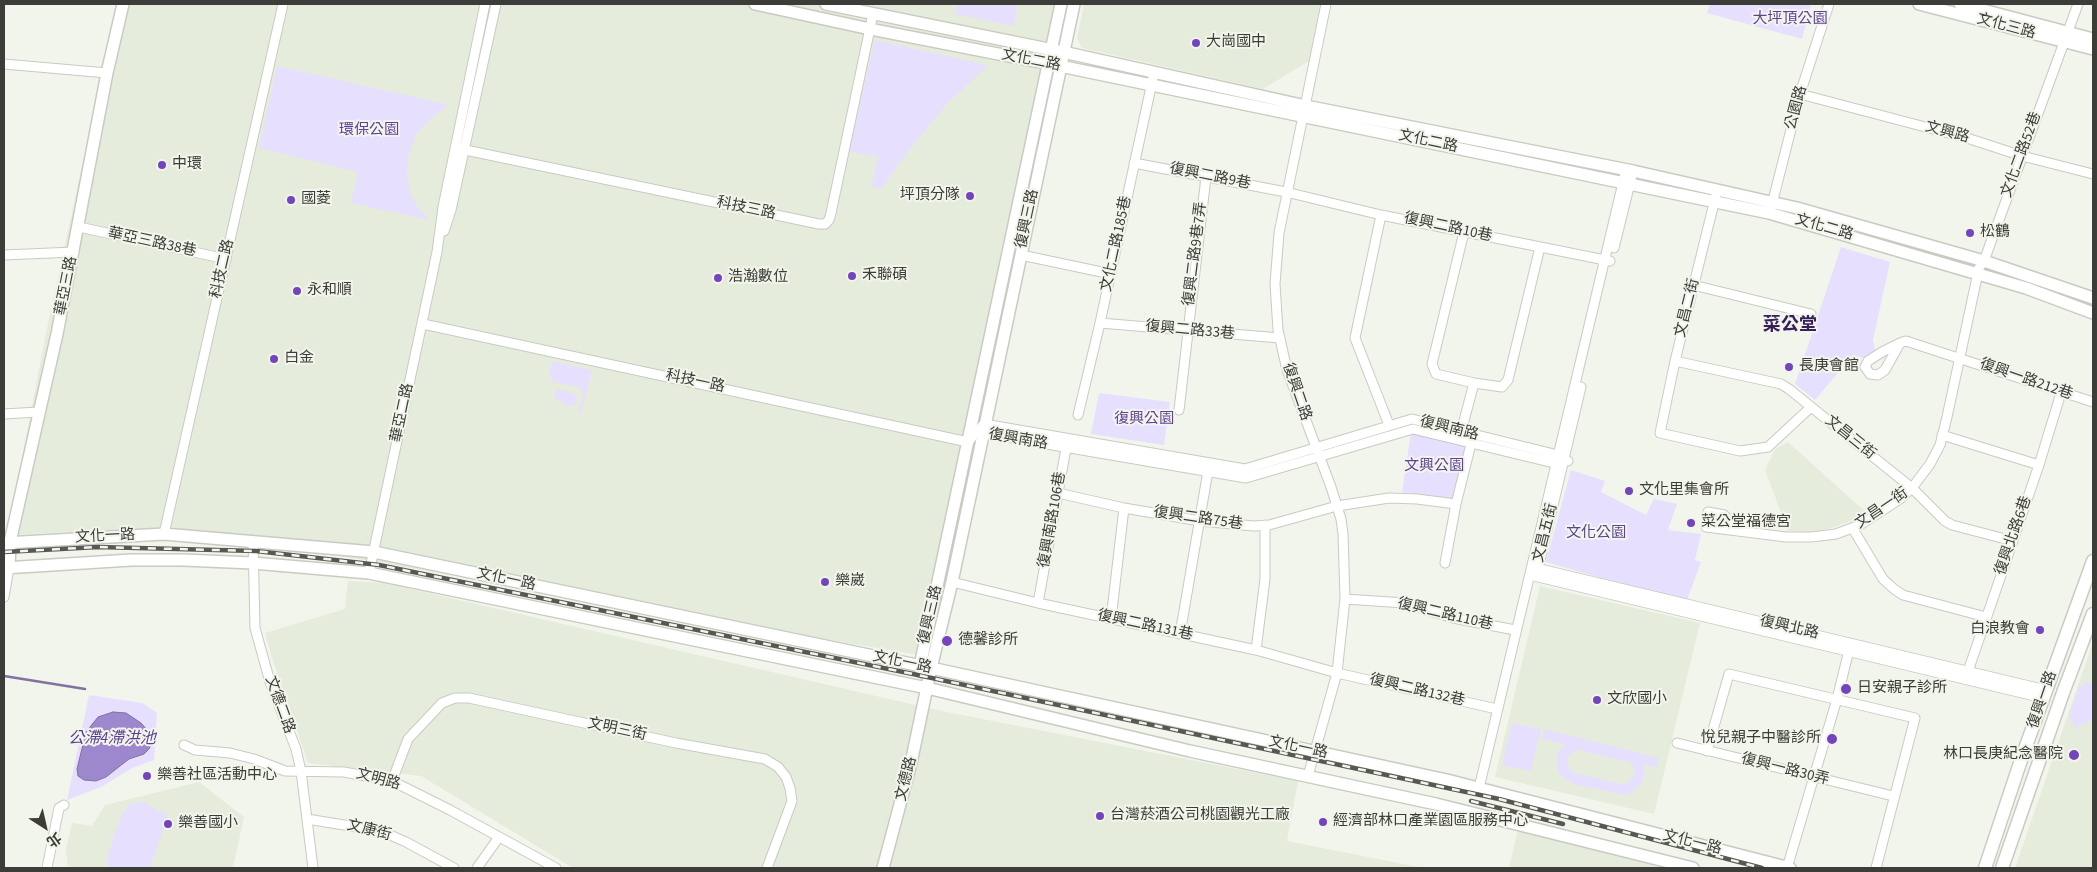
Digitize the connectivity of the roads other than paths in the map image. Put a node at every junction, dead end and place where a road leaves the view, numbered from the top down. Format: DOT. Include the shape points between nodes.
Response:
graph roads {
  1 [pos="123,4"];
  2 [pos="283,4"];
  3 [pos="485,4"];
  4 [pos="496,4"];
  5 [pos="755,4"];
  6 [pos="826,4"];
  7 [pos="1061,4"];
  8 [pos="1074,4"];
  9 [pos="1326,4"];
  10 [pos="1828,4"];
  11 [pos="1919,4"];
  12 [pos="1960,4"];
  13 [pos="2078,4"];
  14 [pos="873,14"];
  15 [pos="870,29"];
  16 [pos="2065,37"];
  17 [pos="2093,39"];
  18 [pos="2093,49"];
  19 [pos="1058,51"];
  20 [pos="4,64"];
  21 [pos="1055,65"];
  22 [pos="106,73"];
  23 [pos="1154,73"];
  24 [pos="1151,85"];
  25 [pos="1800,94"];
  26 [pos="1305,111"];
  27 [pos="460,148"];
  28 [pos="2022,156"];
  29 [pos="1134,162"];
  30 [pos="1629,170"];
  31 [pos="2093,174"];
  32 [pos="1206,177"];
  33 [pos="1627,184"];
  34 [pos="1286,192"];
  35 [pos="1716,196"];
  36 [pos="1771,208"];
  37 [pos="1382,214"];
  38 [pos="79,227"];
  39 [pos="1464,232"];
  40 [pos="1540,247"];
  41 [pos="74,252"];
  42 [pos="4,255"];
  43 [pos="1021,255"];
  44 [pos="226,259"];
  45 [pos="1607,260"];
  46 [pos="1980,268"];
  47 [pos="1111,274"];
  48 [pos="1693,286"];
  49 [pos="2093,298"];
  50 [pos="2093,312"];
  51 [pos="1811,314"];
  52 [pos="1100,323"];
  53 [pos="423,324"];
  54 [pos="992,330"];
  55 [pos="1004,332"];
  56 [pos="1187,332"];
  57 [pos="1280,338"];
  58 [pos="1900,343"];
  59 [pos="1959,358"];
  60 [pos="1675,360"];
  61 [pos="1474,383"];
  62 [pos="2061,392"];
  63 [pos="2093,402"];
  64 [pos="1811,407"];
  65 [pos="1179,410"];
  66 [pos="38,412"];
  67 [pos="4,414"];
  68 [pos="1078,415"];
  69 [pos="1389,425"];
  70 [pos="983,429"];
  71 [pos="1461,432"];
  72 [pos="1942,435"];
  73 [pos="1068,437"];
  74 [pos="1473,439"];
  75 [pos="968,442"];
  76 [pos="1066,448"];
  77 [pos="1317,452"];
  78 [pos="1290,460"];
  79 [pos="1562,461"];
  80 [pos="2039,465"];
  81 [pos="1208,471"];
  82 [pos="1912,488"];
  83 [pos="1058,493"];
  84 [pos="1456,504"];
  85 [pos="1337,506"];
  86 [pos="1124,508"];
  87 [pos="1200,521"];
  88 [pos="1265,525"];
  89 [pos="1853,529"];
  90 [pos="1740,531"];
  91 [pos="164,534"];
  92 [pos="254,541"];
  93 [pos="2013,541"];
  94 [pos="7,542"];
  95 [pos="374,552"];
  96 [pos="2093,561"];
  97 [pos="253,563"];
  98 [pos="1445,563"];
  99 [pos="7,568"];
  100 [pos="1533,570"];
  101 [pos="369,573"];
  102 [pos="952,582"];
  103 [pos="4,597"];
  104 [pos="1345,599"];
  105 [pos="1038,603"];
  106 [pos="2093,614"];
  107 [pos="1986,616"];
  108 [pos="1111,619"];
  109 [pos="1516,630"];
  110 [pos="1180,634"];
  111 [pos="1850,647"];
  112 [pos="2061,648"];
  113 [pos="1256,650"];
  114 [pos="2079,651"];
  115 [pos="2074,665"];
  116 [pos="925,667"];
  117 [pos="2054,667"];
  118 [pos="1337,673"];
  119 [pos="1967,675"];
  120 [pos="927,688"];
  121 [pos="2044,694"];
  122 [pos="1837,699"];
  123 [pos="1497,709"];
  124 [pos="1677,743"];
  125 [pos="184,745"];
  126 [pos="1707,751"];
  127 [pos="1315,752"];
  128 [pos="300,771"];
  129 [pos="1308,776"];
  130 [pos="1813,777"];
  131 [pos="392,781"];
  132 [pos="1479,788"];
  133 [pos="1893,796"];
  134 [pos="64,805"];
  135 [pos="307,819"];
  136 [pos="499,837"];
  137 [pos="47,868"];
  138 [pos="313,868"];
  139 [pos="454,868"];
  140 [pos="477,868"];
  141 [pos="556,868"];
  142 [pos="767,868"];
  143 [pos="883,868"];
  144 [pos="1693,868"];
  145 [pos="1788,868"];
  146 [pos="1876,868"];
  147 [pos="1985,868"];
  148 [pos="2002,868"];
  1 -- 22 [label="street, 華亞三路"];
  2 -- 44 [label="street, 科技二路"];
  3 -- 27 [label="street, 華亞二路"];
  4 -- 27 [label="street, 華亞二路"];
  5 -- 15 [label="street, 文化二路"];
  6 -- 14 [label="street, 文化二路"];
  7 -- 19 [label="street, 復興三路"];
  8 -- 19 [label="street, 復興三路"];
  9 -- 26 [label="street, 復興二路"];
  10 -- 25 [label="street, 公園路"];
  11 -- 16 [label="street, 文化三路"];
  12 -- 16 [label="street, 文化三路"];
  13 -- 16 [label="street, 文化二路52巷"];
  14 -- 15 [label="street, 科技三路"];
  14 -- 19 [label="street, 文化二路"];
  15 -- 21 [label="street, 文化二路"];
  15 -- 27 [label="street, 科技三路" via="831,213 825,224"];
  16 -- 17 [label="street, 文化三路"];
  16 -- 18 [label="street, 文化三路"];
  16 -- 28 [label="street, 文化二路52巷"];
  19 -- 21 [label="street, 復興三路"];
  19 -- 23 [label="street, 文化二路"];
  20 -- 22 [label="street"];
  21 -- 24 [label="street, 文化二路"];
  21 -- 43 [label="street, 復興三路"];
  21 -- 54 [label="street, 復興三路"];
  22 -- 38 [label="street, 華亞三路"];
  23 -- 24 [label="street, 文化二路185巷"];
  23 -- 26 [label="street, 文化二路"];
  24 -- 26 [label="street, 文化二路"];
  24 -- 29 [label="street, 文化二路185巷"];
  25 -- 28 [label="street, 文興路" via="1968,138"];
  25 -- 36 [label="street, 公園路"];
  26 -- 30 [label="street, 文化二路"];
  26 -- 33 [label="street, 文化二路"];
  26 -- 34 [label="street, 復興二路"];
  27 -- 53 [label="street, 華亞二路" via="451,210 437,252"];
  28 -- 31 [label="street, 文興路"];
  28 -- 46 [label="street, 文化二路52巷"];
  29 -- 32 [label="street, 復興二路9巷"];
  29 -- 47 [label="street, 文化二路185巷"];
  30 -- 33 [label="street, 文昌五街"];
  30 -- 35 [label="street, 文化二路"];
  32 -- 34 [label="street, 復興二路9巷"];
  32 -- 56 [label="street, 復興二路9巷7弄"];
  33 -- 35 [label="street, 文化二路"];
  33 -- 45 [label="street, 文昌五街"];
  34 -- 37 [label="street, 復興二路10巷"];
  34 -- 57 [label="street, 復興二路" via="1275,284"];
  35 -- 36 [label="street, 文化二路"];
  35 -- 48 [label="street, 文昌二街"];
  36 -- 46 [label="street, 文化二路"];
  37 -- 39 [label="street, 復興二路10巷"];
  37 -- 69 [label="street" via="1355,338"];
  38 -- 41 [label="street, 華亞三路"];
  38 -- 44 [label="street, 華亞三路38巷"];
  39 -- 40 [label="street, 復興二路10巷"];
  39 -- 61 [label="street" via="1432,364 1436,374"];
  40 -- 45 [label="street, 復興二路10巷"];
  40 -- 61 [label="street" via="1508,380 1502,387"];
  41 -- 42 [label="street"];
  41 -- 66 [label="street, 華亞三路"];
  43 -- 47 [label="street"];
  43 -- 55 [label="street, 復興三路"];
  44 -- 91 [label="street, 科技二路"];
  45 -- 79 [label="street, 文昌五街"];
  46 -- 49 [label="street, 文化二路"];
  46 -- 50 [label="street, 文化二路"];
  46 -- 59 [label="street, 文昌一街"];
  47 -- 52 [label="street, 文化二路185巷"];
  48 -- 51 [label="street"];
  48 -- 60 [label="street, 文昌二街"];
  52 -- 56 [label="street, 復興二路33巷"];
  52 -- 68 [label="street, 文化二路185巷"];
  53 -- 75 [label="street, 科技一路"];
  53 -- 95 [label="street, 華亞二路"];
  54 -- 55 [label="street"];
  54 -- 75 [label="street, 復興三路"];
  55 -- 70 [label="street, 復興三路"];
  56 -- 57 [label="street, 復興二路33巷"];
  56 -- 65 [label="street, 復興二路9巷7弄"];
  57 -- 77 [label="street, 復興二路" via="1287,370"];
  58 -- 59 [label="street, 復興一路212巷" via="1906,341"];
  59 -- 62 [label="street, 復興一路212巷"];
  59 -- 72 [label="street, 文昌一街"];
  60 -- 64 [label="street, 文昌三街" via="1781,384"];
  60 -- 64 [label="street, 文昌二街" via="1660,433 1740,451 1768,447"];
  61 -- 71 [label="street"];
  62 -- 63 [label="street, 復興一路212巷"];
  62 -- 80 [label="street, 復興北路6巷"];
  64 -- 82 [label="street, 文昌三街"];
  66 -- 67 [label="street"];
  66 -- 94 [label="street, 華亞三路"];
  69 -- 71 [label="street, 復興南路" via="1412,419"];
  69 -- 77 [label="street, 復興南路"];
  70 -- 73 [label="street, 復興南路"];
  70 -- 75 [label="street, 復興南路"];
  70 -- 76 [label="street, 復興南路"];
  70 -- 102 [label="street, 復興三路"];
  71 -- 74 [label="street, 復興南路"];
  72 -- 80 [label="street"];
  72 -- 82 [label="street, 文昌一街" via="1930,464"];
  73 -- 76 [label="street, 復興南路106巷"];
  73 -- 78 [label="street, 復興南路" via="1245,470"];
  74 -- 77 [label="street, 復興南路" via="1414,429"];
  74 -- 79 [label="street, 復興南路"];
  74 -- 84 [label="street"];
  75 -- 116 [label="street, 復興三路"];
  76 -- 81 [label="street, 復興南路"];
  76 -- 83 [label="street, 復興南路106巷"];
  77 -- 78 [label="street, 復興南路"];
  77 -- 85 [label="street, 復興二路"];
  78 -- 81 [label="street, 復興南路" via="1246,478"];
  79 -- 100 [label="street, 文昌五街"];
  80 -- 93 [label="street, 復興北路6巷"];
  81 -- 87 [label="street"];
  82 -- 89 [label="street, 文昌一街" via="1881,513"];
  82 -- 93 [label="street, 文昌三街" via="1952,525"];
  83 -- 86 [label="street, 復興二路75巷"];
  83 -- 105 [label="street, 復興南路106巷"];
  84 -- 85 [label="street, 復興二路75巷" via="1389,498"];
  84 -- 98 [label="street"];
  85 -- 88 [label="street, 復興二路75巷"];
  85 -- 104 [label="street, 復興二路" via="1343,534"];
  86 -- 87 [label="street, 復興二路75巷"];
  86 -- 108 [label="street"];
  87 -- 88 [label="street, 復興二路75巷"];
  87 -- 110 [label="street"];
  88 -- 113 [label="street" via="1265,579"];
  89 -- 90 [label="street, 文昌一街" via="1811,537"];
  89 -- 107 [label="street" via="1883,579 1894,590"];
  91 -- 92 [label="street, 文化一路"];
  91 -- 94 [label="street, 文化一路"];
  92 -- 95 [label="street, 文化一路"];
  92 -- 97 [label="street, 文德二路"];
  93 -- 107 [label="street, 復興北路6巷"];
  94 -- 99 [label="street, 華亞三路"];
  95 -- 101 [label="street, 華亞二路"];
  95 -- 116 [label="street, 文化一路"];
  96 -- 112 [label="main road, 復興一路"];
  97 -- 99 [label="street, 文化一路" via="131,560"];
  97 -- 101 [label="street, 文化一路"];
  97 -- 128 [label="street, 文德二路" via="256,628 296,749"];
  99 -- 103 [label="street"];
  100 -- 109 [label="street, 文昌五街"];
  100 -- 111 [label="street, 復興北路"];
  101 -- 120 [label="street, 文化一路"];
  102 -- 105 [label="street, 復興二路131巷"];
  102 -- 116 [label="street, 復興三路"];
  104 -- 109 [label="street, 復興二路110巷" via="1405,603 1453,618"];
  104 -- 118 [label="street, 復興二路"];
  105 -- 108 [label="street, 復興二路131巷"];
  106 -- 114 [label="main road, 復興一路"];
  107 -- 119 [label="street, 復興北路6巷"];
  108 -- 110 [label="street, 復興二路131巷"];
  109 -- 123 [label="street, 文昌五街"];
  110 -- 113 [label="street, 復興二路131巷"];
  111 -- 119 [label="street, 復興北路"];
  111 -- 122 [label="street"];
  112 -- 114 [label="main road"];
  112 -- 117 [label="main road, 復興一路"];
  113 -- 118 [label="street, 復興二路131巷"];
  114 -- 115 [label="main road, 復興一路"];
  115 -- 117 [label="main road"];
  115 -- 148 [label="main road, 復興一路"];
  116 -- 120 [label="street, 復興三路"];
  116 -- 127 [label="street, 文化一路"];
  117 -- 121 [label="main road, 復興一路"];
  118 -- 123 [label="street, 復興二路132巷"];
  118 -- 127 [label="street, 復興二路"];
  119 -- 121 [label="street, 復興北路"];
  120 -- 129 [label="street, 文化一路"];
  120 -- 143 [label="street, 文德路"];
  121 -- 147 [label="main road, 復興一路"];
  122 -- 126 [label="street" via="1729,674"];
  122 -- 130 [label="street"];
  122 -- 133 [label="street" via="1915,718"];
  123 -- 132 [label="street, 文昌五街"];
  124 -- 126 [label="street, 復興一路30弄"];
  125 -- 128 [label="street, 文明路" via="195,750 254,759 285,771"];
  126 -- 130 [label="street, 復興一路30弄"];
  127 -- 129 [label="street, 復興二路"];
  127 -- 132 [label="street, 文化一路"];
  128 -- 131 [label="street, 文明路" via="344,772"];
  128 -- 135 [label="street, 文德二路"];
  129 -- 144 [label="street, 文化一路" via="1436,804"];
  130 -- 133 [label="street, 復興一路30弄"];
  130 -- 145 [label="street"];
  131 -- 136 [label="street, 文明路"];
  131 -- 142 [label="street, 文明三街" via="408,739 442,703 456,698 469,698 765,759 786,777 792,801"];
  132 -- 145 [label="street, 文化一路"];
  133 -- 146 [label="street"];
  134 -- 137 [label="street" via="59,808"];
  135 -- 138 [label="street, 文德二路"];
  135 -- 139 [label="street, 文康街" via="380,831"];
  136 -- 140 [label="street"];
  136 -- 141 [label="street, 文明路"];
}
